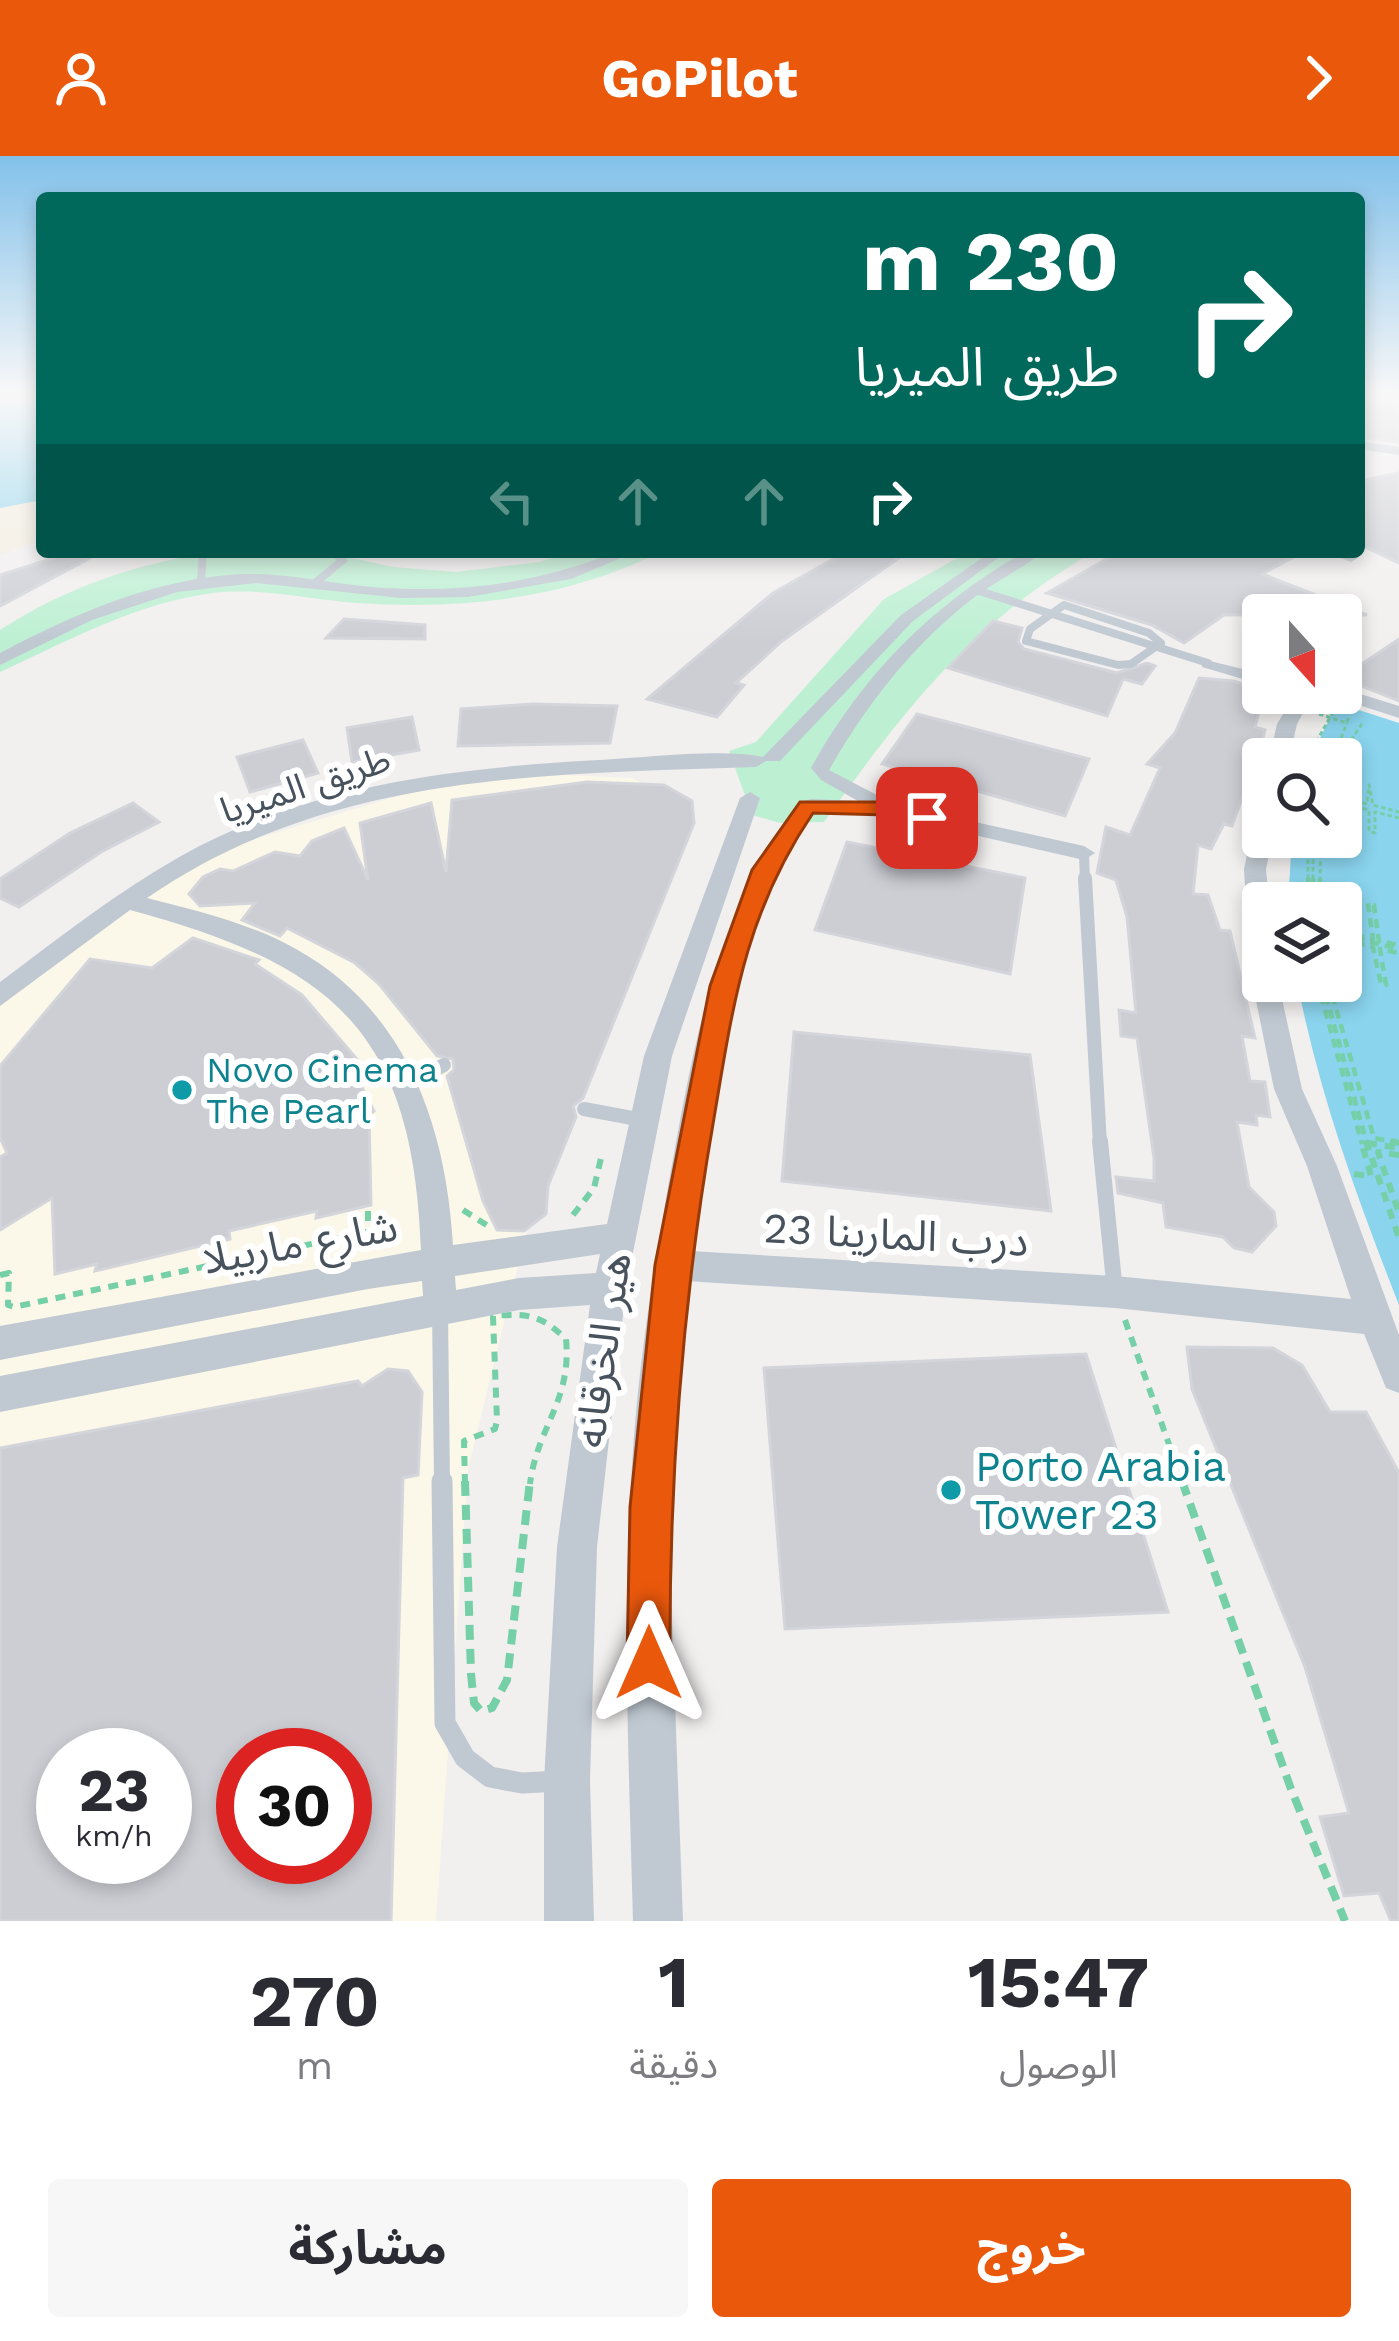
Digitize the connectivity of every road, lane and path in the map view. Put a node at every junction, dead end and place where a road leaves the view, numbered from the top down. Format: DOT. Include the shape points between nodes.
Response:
graph roads {
  1 [pos="203,558"];
  2 [pos="340,558"];
  3 [pos="612,558"];
  4 [pos="992,558"];
  5 [pos="1026,558"];
  6 [pos="202,582"];
  7 [pos="315,584"];
  8 [pos="976,590"];
  9 [pos="1048,613"];
  10 [pos="1156,647"];
  11 [pos="0,660"];
  12 [pos="1208,664"];
  13 [pos="1242,674"];
  14 [pos="1362,700"];
  15 [pos="1399,712"];
  16 [pos="1347,723"];
  17 [pos="1342,738"];
  18 [pos="1335,758"];
  19 [pos="764,759"];
  20 [pos="675,764"];
  21 [pos="825,772"];
  22 [pos="745,792"];
  23 [pos="1362,803"];
  24 [pos="1362,805"];
  25 [pos="809,806"];
  26 [pos="1362,808"];
  27 [pos="887,809"];
  28 [pos="1399,815"];
  29 [pos="1084,854"];
  30 [pos="131,902"];
  31 [pos="1362,939"];
  32 [pos="1362,941"];
  33 [pos="1362,943"];
  34 [pos="1399,949"];
  35 [pos="0,996"];
  36 [pos="1269,1002"];
  37 [pos="1325,1002"];
  38 [pos="1328,1002"];
  39 [pos="1329,1002"];
  40 [pos="444,1065"];
  41 [pos="408,1084"];
  42 [pos="584,1109"];
  43 [pos="643,1120"];
  44 [pos="1367,1143"];
  45 [pos="1399,1149"];
  46 [pos="614,1157"];
  47 [pos="1356,1195"];
  48 [pos="459,1201"];
  49 [pos="368,1211"];
  50 [pos="1399,1214"];
  51 [pos="561,1219"];
  52 [pos="496,1231"];
  53 [pos="368,1232"];
  54 [pos="618,1237"];
  55 [pos="1399,1238"];
  56 [pos="368,1260"];
  57 [pos="439,1262"];
  58 [pos="672,1265"];
  59 [pos="0,1275"];
  60 [pos="609,1288"];
  61 [pos="1115,1292"];
  62 [pos="440,1310"];
  63 [pos="1374,1318"];
  64 [pos="0,1342"];
  65 [pos="1399,1375"];
  66 [pos="0,1394"];
  67 [pos="563,1398"];
  68 [pos="567,1781"];
  69 [pos="568,1921"];
  70 [pos="658,1921"];
  71 [pos="1345,1921"];
  1 -- 6 [label="lane"];
  2 -- 7 [label="lane"];
  3 -- 7 [label="street" via="553,580 476,592"];
  4 -- 19 [label="street" via="907,618"];
  5 -- 8 [label="street"];
  6 -- 7 [label="street"];
  6 -- 11 [label="street" via="104,607"];
  8 -- 9 [label="lane"];
  8 -- 21 [label="street" via="880,678 848,717"];
  9 -- 10 [label="lane" via="1064,605 1089,611 1160,638"];
  9 -- 10 [label="lane" via="1025,635 1043,649 1118,665"];
  10 -- 12 [label="lane"];
  12 -- 13 [label="street"];
  14 -- 15 [label="street"];
  16 -- 17 [label="path"];
  18 -- 18 [label="path" via="1314,746 1336,707 1378,724 1359,721"];
  19 -- 20 [label="street, طريق الميريا"];
  19 -- 21 [label="street, طريق الميريا" via="803,759"];
  19 -- 22 [label="street, هير الخرقانه" via="742,772"];
  20 -- 22 [label="street, طريق الميريا"];
  20 -- 30 [label="street, طريق الميريا" via="528,766 371,792 227,843"];
  21 -- 25 [label="street, هير الخرقانه" via="829,790"];
  21 -- 27 [label="street"];
  22 -- 25 [label="street, طريق الميريا" via="772,808"];
  22 -- 43 [label="street, هير الخرقانه" via="740,838 682,980"];
  23 -- 28 [label="path" via="1369,785 1373,805"];
  24 -- 28 [label="path"];
  25 -- 27 [label="street"];
  25 -- 58 [label="street, هير الخرقانه" via="763,870 723,986"];
  26 -- 28 [label="path" via="1376,833 1376,812"];
  27 -- 29 [label="street"];
  29 -- 61 [label="lane" via="1092,1067"];
  30 -- 35 [label="street, طريق الميريا"];
  30 -- 41 [label="street" via="228,927 305,963 355,1006"];
  31 -- 34 [label="path" via="1373,940 1368,904 1374,905 1379,940"];
  32 -- 34 [label="path"];
  33 -- 34 [label="path" via="1373,947 1386,986 1380,949"];
  36 -- 63 [label="street" via="1288,1089"];
  37 -- 47 [label="path" via="1371,1176 1347,1172"];
  38 -- 44 [label="path"];
  39 -- 45 [label="path" via="1375,1138"];
  40 -- 41 [label="lane"];
  41 -- 57 [label="street" via="429,1157"];
  42 -- 43 [label="lane"];
  43 -- 54 [label="street, هير الخرقانه"];
  44 -- 45 [label="path"];
  44 -- 55 [label="path"];
  45 -- 50 [label="path" via="1378,1152"];
  46 -- 51 [label="path" via="601,1158 594,1189"];
  48 -- 52 [label="path" via="464,1213"];
  49 -- 53 [label="path"];
  53 -- 56 [label="path"];
  53 -- 59 [label="path" via="14,1306 9,1273"];
  54 -- 57 [label="street, شارع ماربيلا"];
  54 -- 60 [label="street, هير الخرقانه"];
  57 -- 62 [label="street"];
  57 -- 64 [label="street, شارع ماربيلا"];
  58 -- 61 [label="street, درب المارينا 23"];
  58 -- 70 [label="street, هير الخرقانه" via="649,1507"];
  60 -- 62 [label="street"];
  60 -- 68 [label="street, هير الخرقانه" via="577,1546"];
  61 -- 63 [label="street, درب المارينا 23"];
  61 -- 71 [label="path"];
  62 -- 66 [label="street"];
  62 -- 68 [label="lane" via="445,1723 458,1753 508,1786"];
  63 -- 65 [label="street"];
  67 -- 67 [label="path" via="537,1440 506,1680 492,1708 481,1711 470,1674 464,1441 497,1421 493,1316 543,1317 566,1339"];
  68 -- 69 [label="street, هير الخرقانه"];
}
